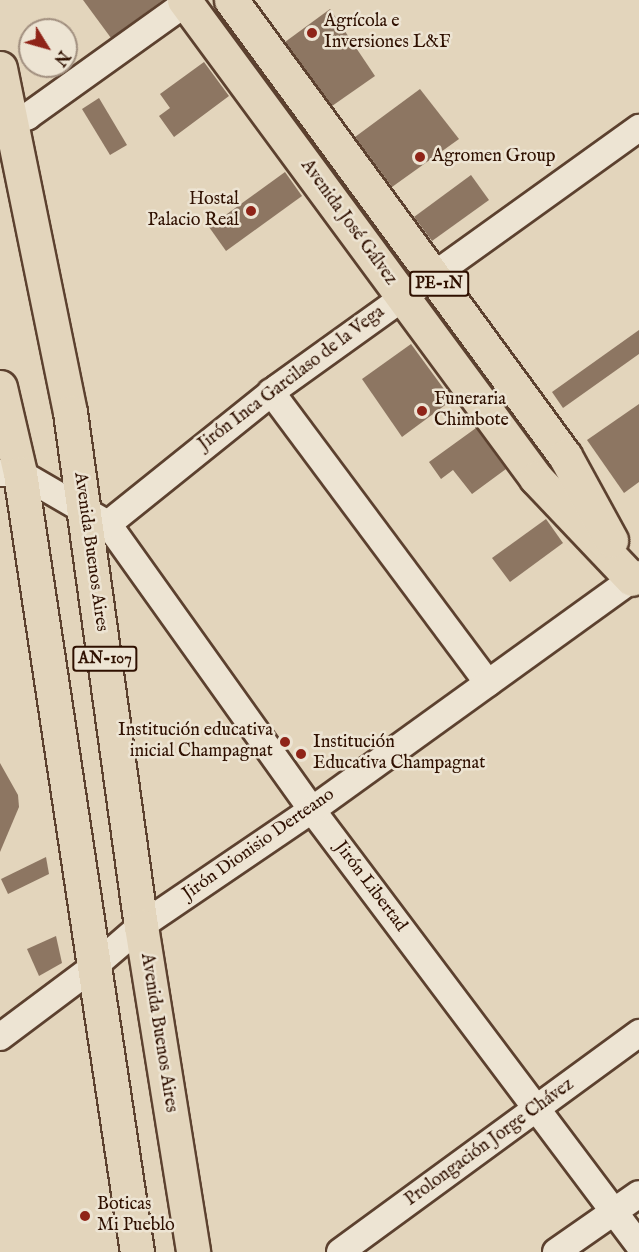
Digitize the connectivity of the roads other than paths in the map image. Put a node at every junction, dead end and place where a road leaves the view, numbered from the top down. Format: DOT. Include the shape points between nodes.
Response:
graph roads {
  1 [pos="231,0"];
  2 [pos="187,1"];
  3 [pos="0,68"];
  4 [pos="6,125"];
  5 [pos="639,128"];
  6 [pos="432,274"];
  7 [pos="402,296"];
  8 [pos="0,387"];
  9 [pos="271,392"];
  10 [pos="10,473"];
  11 [pos="97,516"];
  12 [pos="637,583"];
  13 [pos="488,683"];
  14 [pos="312,810"];
  15 [pos="141,926"];
  16 [pos="92,969"];
  17 [pos="639,1033"];
  18 [pos="0,1036"];
  19 [pos="537,1109"];
  20 [pos="639,1194"];
  21 [pos="615,1214"];
  22 [pos="639,1245"];
  23 [pos="137,1252"];
  24 [pos="193,1252"];
  25 [pos="340,1252"];
  26 [pos="556,1252"];
  1 -- 6 [label="main road, Avenida José Gálvez / PE-1N"];
  2 -- 4 [label="street"];
  2 -- 7 [label="main road, Avenida José Gálvez / PE-1N"];
  3 -- 4 [label="main road, Avenida Buenos Aires / AN-107"];
  4 -- 11 [label="main road, Avenida Buenos Aires / AN-107"];
  5 -- 6 [label="street, Jirón Inca Garcilaso de la Vega"];
  6 -- 7 [label="street, Jirón Inca Garcilaso de la Vega"];
  6 -- 12 [label="main road, Avenida José Gálvez / PE-1N" via="566,456"];
  7 -- 9 [label="street, Jirón Inca Garcilaso de la Vega"];
  7 -- 12 [label="main road, Avenida José Gálvez / PE-1N" via="536,478"];
  8 -- 10 [label="main road, AN-107"];
  9 -- 11 [label="street, Jirón Inca Garcilaso de la Vega"];
  9 -- 13 [label="street"];
  10 -- 11 [label="street"];
  10 -- 16 [label="main road, AN-107"];
  11 -- 14 [label="street, Jirón Libertad"];
  11 -- 15 [label="main road, Avenida Buenos Aires / AN-107"];
  12 -- 13 [label="street, Jirón Dionisio Derteano"];
  13 -- 14 [label="street, Jirón Dionisio Derteano"];
  14 -- 15 [label="street, Jirón Dionisio Derteano"];
  14 -- 19 [label="street, Jirón Libertad"];
  15 -- 16 [label="street, Jirón Dionisio Derteano"];
  15 -- 24 [label="main road, Avenida Buenos Aires / AN-107"];
  16 -- 18 [label="street, Jirón Dionisio Derteano"];
  16 -- 23 [label="main road, AN-107"];
  17 -- 19 [label="street, Prolongación Jorge Chávez"];
  19 -- 21 [label="street, Jirón Libertad"];
  19 -- 25 [label="street, Prolongación Jorge Chávez"];
  20 -- 21 [label="street"];
  21 -- 22 [label="street, Jirón Libertad"];
  21 -- 26 [label="street"];
}
